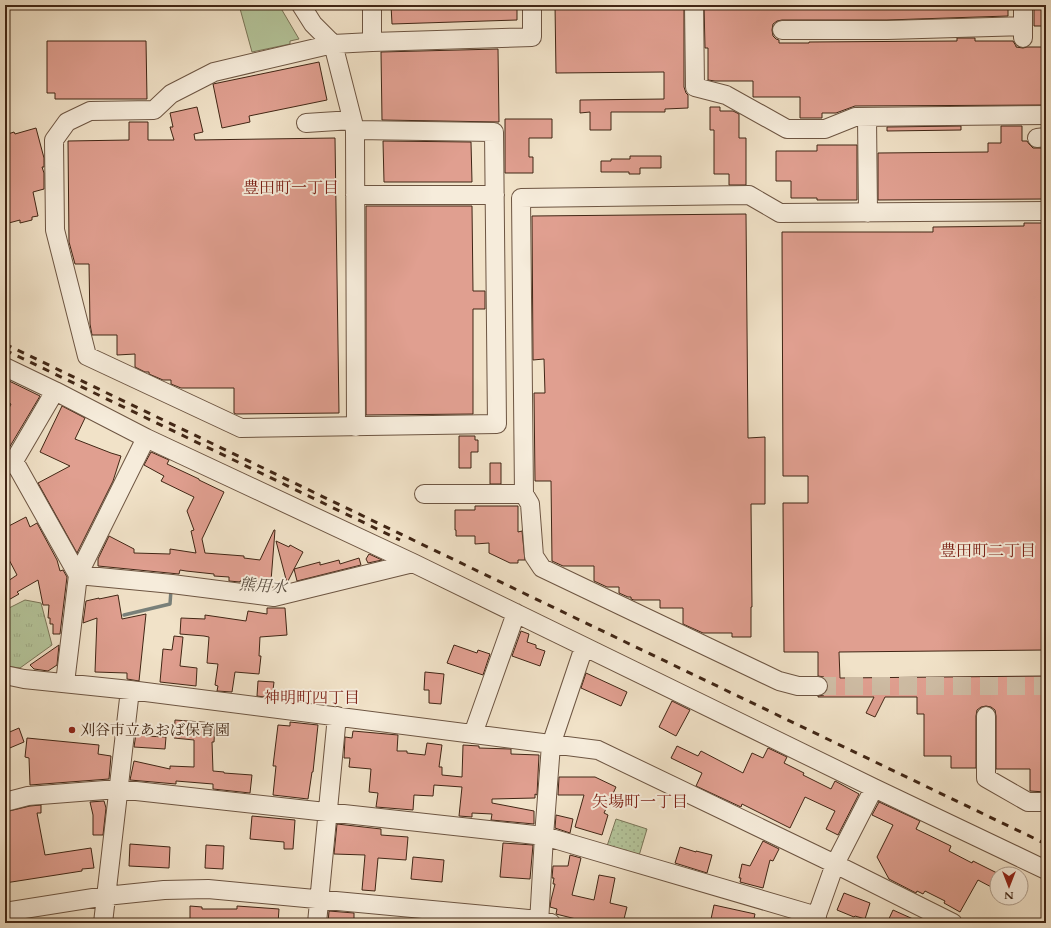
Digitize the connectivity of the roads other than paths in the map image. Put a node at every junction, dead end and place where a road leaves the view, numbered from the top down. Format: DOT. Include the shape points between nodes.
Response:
graph roads {
  1 [pos="301,5"];
  2 [pos="372,5"];
  3 [pos="532,5"];
  4 [pos="694,5"];
  5 [pos="1023,5"];
  6 [pos="782,30"];
  7 [pos="372,42"];
  8 [pos="333,44"];
  9 [pos="1046,115"];
  10 [pos="867,117"];
  11 [pos="306,124"];
  12 [pos="354,125"];
  13 [pos="355,195"];
  14 [pos="494,195"];
  15 [pos="1046,211"];
  16 [pos="868,213"];
  17 [pos="5,367"];
  18 [pos="55,391"];
  19 [pos="356,427"];
  20 [pos="146,438"];
  21 [pos="10,463"];
  22 [pos="424,494"];
  23 [pos="524,494"];
  24 [pos="412,563"];
  25 [pos="78,576"];
  26 [pos="516,613"];
  27 [pos="584,647"];
  28 [pos="5,675"];
  29 [pos="24,679"];
  30 [pos="65,683"];
  31 [pos="818,686"];
  32 [pos="5,687"];
  33 [pos="130,690"];
  34 [pos="337,716"];
  35 [pos="986,716"];
  36 [pos="473,734"];
  37 [pos="551,745"];
  38 [pos="874,788"];
  39 [pos="118,789"];
  40 [pos="5,802"];
  41 [pos="1046,802"];
  42 [pos="327,812"];
  43 [pos="544,836"];
  44 [pos="835,864"];
  45 [pos="1046,870"];
  46 [pos="106,896"];
  47 [pos="319,900"];
  48 [pos="5,912"];
  49 [pos="815,919"];
  50 [pos="543,922"];
  51 [pos="103,923"];
  52 [pos="317,923"];
  53 [pos="953,923"];
  1 -- 8 [label="street" via="313,24"];
  2 -- 7 [label="street"];
  3 -- 7 [label="street" via="532,37"];
  4 -- 10 [label="street" via="696,87 726,95 787,129 825,129 855,117"];
  5 -- 6 [label="street" via="1023,32"];
  7 -- 8 [label="street"];
  8 -- 12 [label="street"];
  8 -- 19 [label="street" via="214,72 171,94 154,110 90,111 67,122 54,140 55,230 87,356 241,428"];
  9 -- 10 [label="street"];
  10 -- 16 [label="street"];
  11 -- 12 [label="street"];
  12 -- 13 [label="street"];
  12 -- 14 [label="street" via="494,132"];
  13 -- 14 [label="street"];
  13 -- 19 [label="street"];
  14 -- 19 [label="street" via="497,424"];
  15 -- 16 [label="street"];
  16 -- 23 [label="street" via="780,213 749,195 521,198"];
  17 -- 18 [label="street"];
  18 -- 20 [label="street"];
  18 -- 21 [label="street"];
  20 -- 24 [label="street"];
  20 -- 25 [label="street"];
  21 -- 25 [label="street"];
  22 -- 23 [label="street"];
  23 -- 31 [label="street" via="530,504 534,556 542,568 779,681 798,686"];
  24 -- 25 [label="street" via="274,597 172,584"];
  24 -- 26 [label="street"];
  25 -- 30 [label="street"];
  26 -- 27 [label="street"];
  26 -- 36 [label="street"];
  27 -- 37 [label="street"];
  27 -- 38 [label="street"];
  28 -- 29 [label="street"];
  29 -- 30 [label="street"];
  29 -- 32 [label="street"];
  30 -- 33 [label="street"];
  33 -- 34 [label="street"];
  33 -- 39 [label="street"];
  34 -- 36 [label="street"];
  34 -- 42 [label="street"];
  35 -- 41 [label="street" via="986,778 1028,802"];
  36 -- 37 [label="street"];
  37 -- 43 [label="street"];
  37 -- 44 [label="street" via="598,750"];
  38 -- 44 [label="street"];
  38 -- 45 [label="street"];
  39 -- 40 [label="street" via="28,796"];
  39 -- 42 [label="street"];
  39 -- 46 [label="street"];
  42 -- 43 [label="street"];
  42 -- 47 [label="street"];
  43 -- 49 [label="street"];
  43 -- 50 [label="street"];
  44 -- 49 [label="street"];
  44 -- 53 [label="street"];
  46 -- 47 [label="street" via="164,890 208,889"];
  46 -- 48 [label="street"];
  46 -- 51 [label="street"];
  47 -- 50 [label="street"];
  47 -- 52 [label="street"];
}
